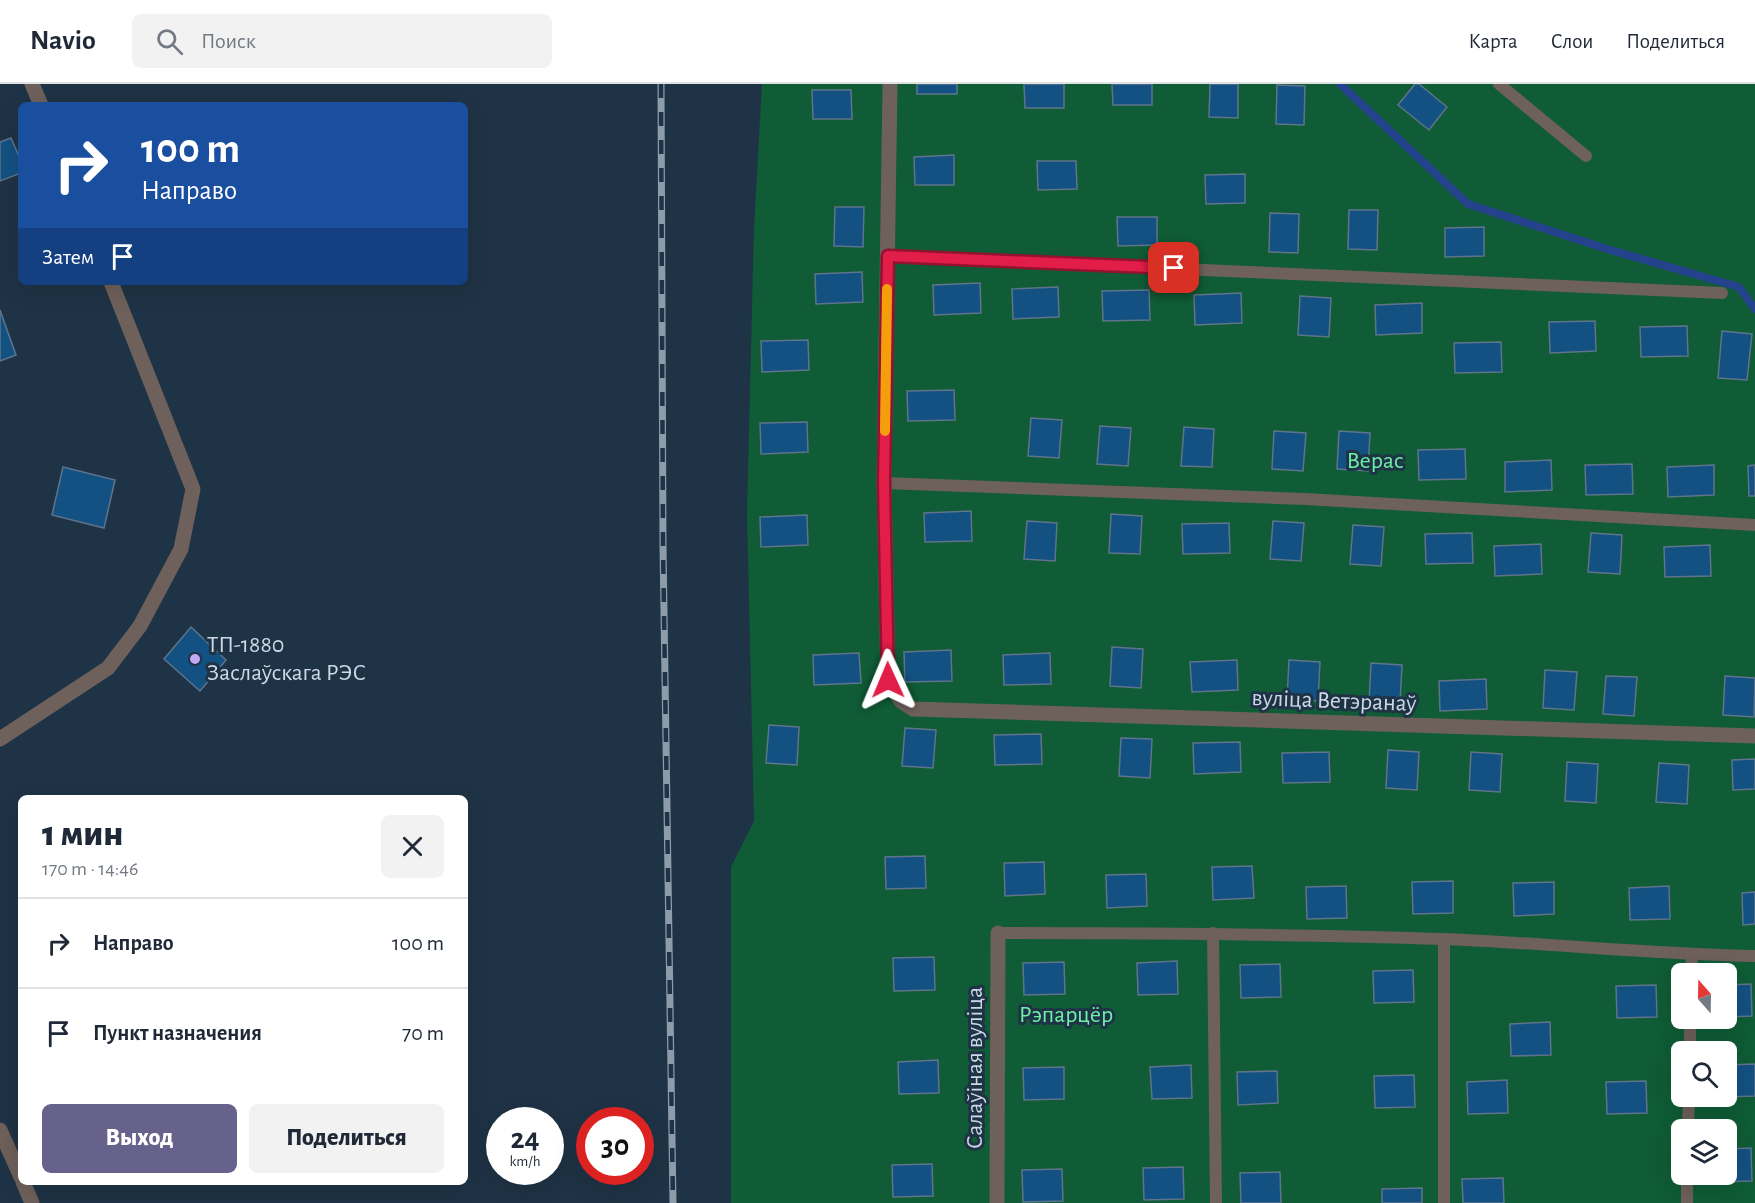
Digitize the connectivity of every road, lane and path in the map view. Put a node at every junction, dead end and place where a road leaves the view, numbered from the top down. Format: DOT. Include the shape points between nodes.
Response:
graph roads {
  1 [pos="32,84"];
  2 [pos="890,84"];
  3 [pos="1499,84"];
  4 [pos="40,102"];
  5 [pos="1586,156"];
  6 [pos="888,256"];
  7 [pos="112,285"];
  8 [pos="1722,293"];
  9 [pos="884,483"];
  10 [pos="1755,525"];
  11 [pos="1755,736"];
  12 [pos="0,739"];
  13 [pos="998,933"];
  14 [pos="1213,933"];
  15 [pos="1444,939"];
  16 [pos="1692,955"];
  17 [pos="1755,956"];
  18 [pos="1692,963"];
  19 [pos="0,1130"];
  20 [pos="18,1170"];
  21 [pos="24,1185"];
  22 [pos="1687,1185"];
  23 [pos="32,1203"];
  24 [pos="997,1203"];
  25 [pos="1216,1203"];
  26 [pos="1444,1203"];
  27 [pos="1687,1203"];
  1 -- 4 [label="street"];
  2 -- 6 [label="street"];
  3 -- 5 [label="lane"];
  6 -- 8 [label="lane"];
  6 -- 9 [label="street"];
  7 -- 12 [label="street" via="193,489 181,549 140,626 108,668"];
  9 -- 10 [label="lane" via="1305,499"];
  9 -- 11 [label="street, вуліца Ветэранаў" via="888,680 912,709"];
  13 -- 14 [label="lane"];
  13 -- 24 [label="street, Салаўіная вуліца"];
  14 -- 15 [label="lane"];
  14 -- 25 [label="lane"];
  15 -- 16 [label="lane"];
  15 -- 26 [label="lane"];
  16 -- 17 [label="lane"];
  16 -- 18 [label="lane"];
  19 -- 20 [label="street"];
  21 -- 23 [label="street"];
  22 -- 27 [label="lane"];
}
